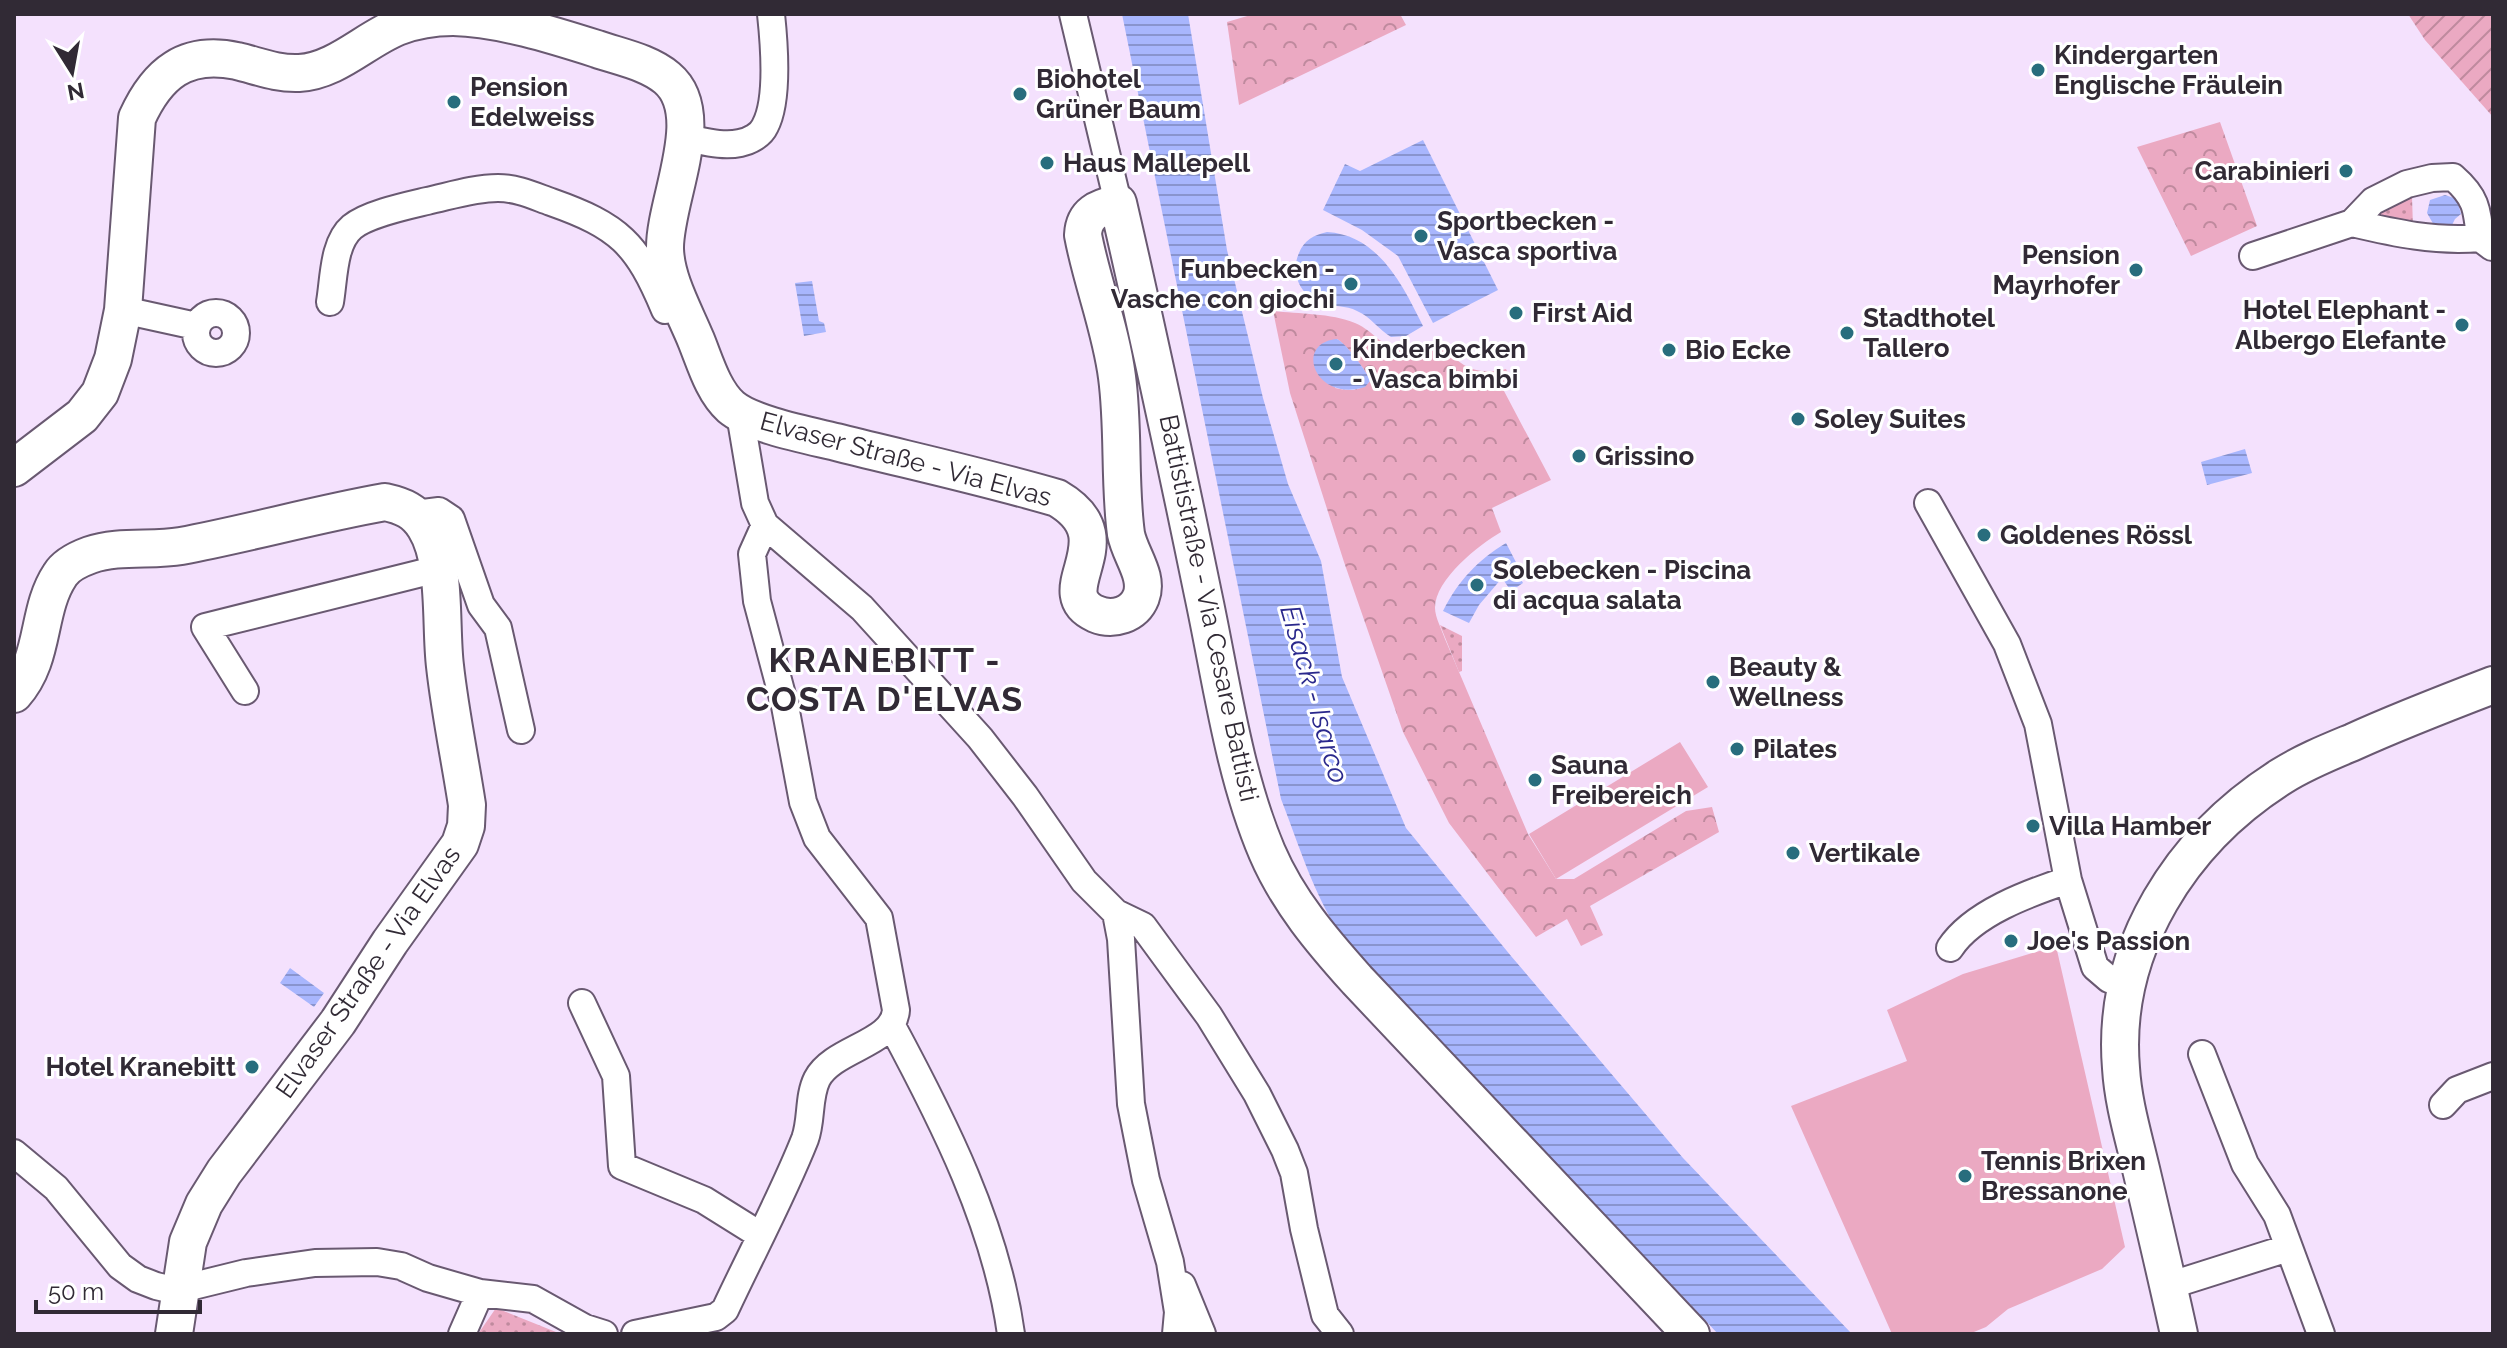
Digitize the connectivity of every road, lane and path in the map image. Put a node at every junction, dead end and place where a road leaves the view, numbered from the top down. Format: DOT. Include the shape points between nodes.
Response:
graph roads {
  1 [pos="771,14"];
  2 [pos="1073,14"];
  3 [pos="685,138"];
  4 [pos="1118,203"];
  5 [pos="2352,223"];
  6 [pos="2486,243"];
  7 [pos="2253,256"];
  8 [pos="330,302"];
  9 [pos="123,310"];
  10 [pos="196,326"];
  11 [pos="700,351"];
  12 [pos="740,414"];
  13 [pos="14,468"];
  14 [pos="1928,503"];
  15 [pos="415,514"];
  16 [pos="765,525"];
  17 [pos="438,569"];
  18 [pos="2493,685"];
  19 [pos="245,691"];
  20 [pos="14,694"];
  21 [pos="521,730"];
  22 [pos="2068,880"];
  23 [pos="1116,913"];
  24 [pos="1950,948"];
  25 [pos="2125,984"];
  26 [pos="582,1003"];
  27 [pos="892,1026"];
  28 [pos="2202,1054"];
  29 [pos="2493,1076"];
  30 [pos="2443,1105"];
  31 [pos="14,1153"];
  32 [pos="760,1235"];
  33 [pos="2288,1248"];
  34 [pos="1170,1262"];
  35 [pos="2168,1286"];
  36 [pos="182,1288"];
  37 [pos="480,1293"];
  38 [pos="174,1334"];
  39 [pos="462,1334"];
  40 [pos="604,1334"];
  41 [pos="635,1334"];
  42 [pos="1011,1334"];
  43 [pos="1176,1334"];
  44 [pos="1202,1334"];
  45 [pos="1340,1334"];
  46 [pos="1691,1334"];
  47 [pos="2179,1334"];
  48 [pos="2321,1334"];
  1 -- 3 [label="street" via="775,53 765,126 742,143"];
  2 -- 4 [label="street"];
  3 -- 9 [label="street, Elvaser Straße - Via Elvas" via="687,121 678,91 649,66 485,20 422,19 304,73 279,73 217,58 181,66 161,77 137,118"];
  3 -- 11 [label="street, Elvaser Straße - Via Elvas" via="665,251 669,275"];
  4 -- 12 [label="street, Elvaser Straße - Via Elvas" via="1092,212 1083,235 1117,372 1127,537 1143,576 1142,595 1134,609 1116,617 1086,609 1078,595 1088,530 1073,507 1057,498"];
  4 -- 46 [label="street, Battististraße - Via Cesare Battisti" via="1228,719 1251,808 1285,889 1357,980"];
  5 -- 6 [label="street"];
  5 -- 6 [label="street" via="2373,201 2407,184 2453,177 2468,189"];
  5 -- 7 [label="street"];
  8 -- 11 [label="street, Elvaser Straße - Via Elvas" via="340,244 351,228 411,205 476,190 509,189 588,215 619,235 649,272 682,349 690,355"];
  9 -- 10 [label="street"];
  9 -- 13 [label="street, Elvaser Straße - Via Elvas" via="100,393 82,416"];
  11 -- 12 [label="street, Elvaser Straße - Via Elvas" via="722,396"];
  12 -- 16 [label="street" via="755,503"];
  14 -- 22 [label="street" via="2019,671 2043,739"];
  15 -- 17 [label="street, Elvaser Straße - Via Elvas" via="434,546"];
  15 -- 20 [label="street" via="385,502 176,546 92,554 71,563 51,596 36,658"];
  15 -- 21 [label="street" via="439,511 451,519 481,605 498,628"];
  16 -- 23 [label="street" via="862,608 980,738 1084,881"];
  16 -- 27 [label="street" via="752,554 757,601 803,802 817,838 879,918 896,1010"];
  17 -- 19 [label="street" via="205,627"];
  17 -- 36 [label="street, Elvaser Straße - Via Elvas" via="445,666 467,805 460,844 338,1022 224,1172 188,1242"];
  18 -- 25 [label="street" via="2305,763 2265,787 2226,819 2176,877 2148,921"];
  22 -- 24 [label="street" via="2019,898 1960,933"];
  22 -- 25 [label="street" via="2095,967"];
  23 -- 34 [label="street" via="1131,1104"];
  23 -- 45 [label="street" via="1143,926 1209,1016 1257,1094 1294,1173 1325,1315"];
  25 -- 35 [label="street" via="2119,1026 2123,1091"];
  26 -- 32 [label="street" via="616,1076 622,1166 704,1200"];
  27 -- 32 [label="street" via="827,1065 816,1080 806,1136"];
  27 -- 42 [label="street" via="941,1122 987,1233"];
  28 -- 33 [label="street" via="2245,1164 2277,1215"];
  29 -- 30 [label="street" via="2457,1090"];
  31 -- 36 [label="street" via="56,1188 120,1266 156,1286"];
  32 -- 41 [label="street" via="725,1310 716,1317"];
  33 -- 35 [label="street"];
  33 -- 48 [label="street"];
  34 -- 43 [label="street"];
  34 -- 44 [label="street"];
  35 -- 47 [label="street"];
  36 -- 37 [label="street" via="315,1263 377,1262"];
  36 -- 38 [label="street, Elvaser Straße - Via Elvas"];
  37 -- 39 [label="street"];
  37 -- 40 [label="street" via="533,1299"];
}
